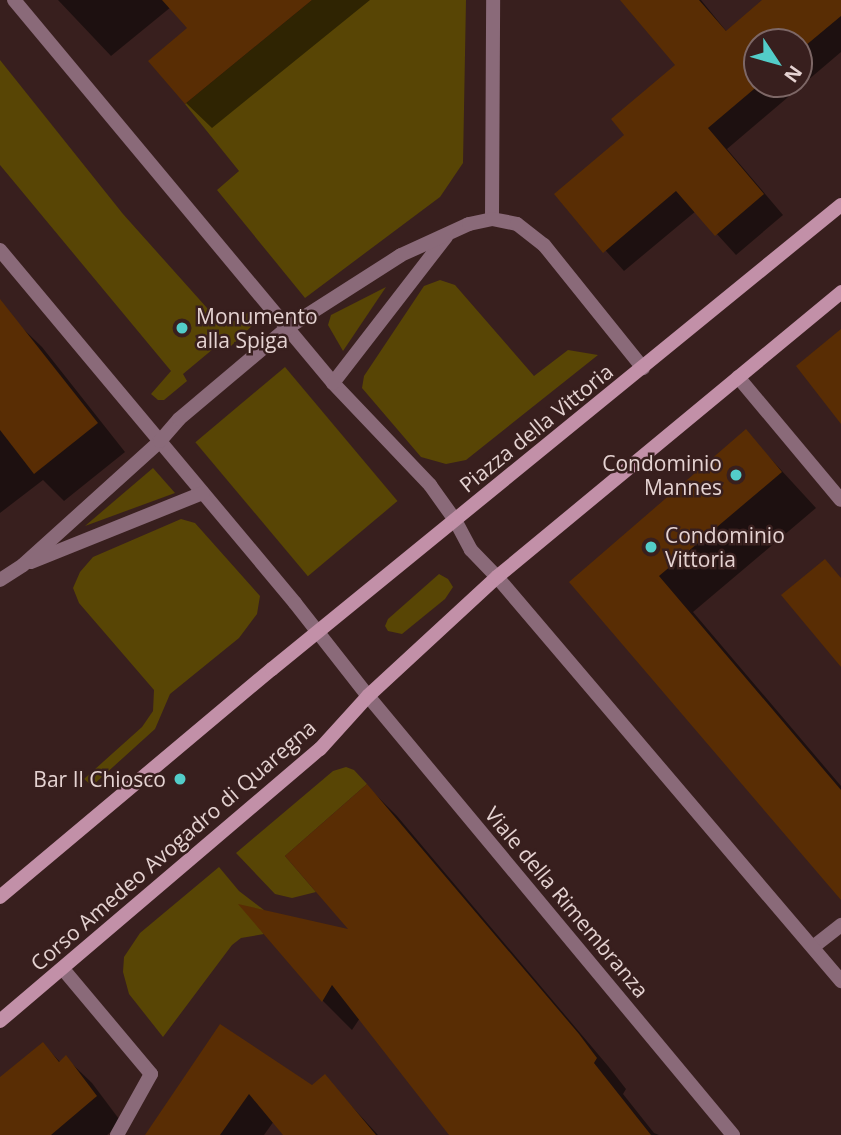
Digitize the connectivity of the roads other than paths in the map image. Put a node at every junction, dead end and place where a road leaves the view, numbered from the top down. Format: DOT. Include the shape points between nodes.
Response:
graph roads {
  1 [pos="14,0"];
  2 [pos="493,0"];
  3 [pos="841,205"];
  4 [pos="492,219"];
  5 [pos="448,234"];
  6 [pos="0,250"];
  7 [pos="841,292"];
  8 [pos="287,328"];
  9 [pos="643,368"];
  10 [pos="738,377"];
  11 [pos="333,383"];
  12 [pos="160,441"];
  13 [pos="203,494"];
  14 [pos="841,500"];
  15 [pos="455,520"];
  16 [pos="23,565"];
  17 [pos="497,578"];
  18 [pos="0,580"];
  19 [pos="318,633"];
  20 [pos="368,696"];
  21 [pos="0,897"];
  22 [pos="841,925"];
  23 [pos="813,947"];
  24 [pos="64,969"];
  25 [pos="841,981"];
  26 [pos="0,1021"];
  27 [pos="117,1135"];
  28 [pos="733,1135"];
  1 -- 8 [label="street, Piazza della Vittoria"];
  2 -- 4 [label="street"];
  3 -- 9 [label="main road"];
  4 -- 5 [label="street"];
  4 -- 9 [label="street" via="517,224 544,245"];
  5 -- 8 [label="street" via="401,254"];
  5 -- 11 [label="street"];
  6 -- 12 [label="street"];
  7 -- 10 [label="main road"];
  8 -- 11 [label="street, Piazza della Vittoria"];
  8 -- 12 [label="street" via="179,419"];
  9 -- 15 [label="main road, Piazza della Vittoria"];
  10 -- 14 [label="street"];
  10 -- 17 [label="main road"];
  11 -- 15 [label="street, Piazza della Vittoria" via="429,485"];
  12 -- 13 [label="street"];
  12 -- 16 [label="street"];
  13 -- 16 [label="street"];
  13 -- 19 [label="street"];
  15 -- 17 [label="street, Piazza della Vittoria" via="471,550"];
  15 -- 19 [label="main road, Piazza della Vittoria"];
  16 -- 18 [label="street"];
  17 -- 20 [label="main road"];
  17 -- 23 [label="street"];
  19 -- 20 [label="street"];
  19 -- 21 [label="main road"];
  20 -- 24 [label="main road, Corso Amedeo Avogadro di Quaregna" via="320,749"];
  20 -- 28 [label="street, Viale della Rimembranza"];
  22 -- 23 [label="street"];
  23 -- 25 [label="street"];
  24 -- 26 [label="main road, Corso Amedeo Avogadro di Quaregna"];
  24 -- 27 [label="street" via="151,1074"];
}
